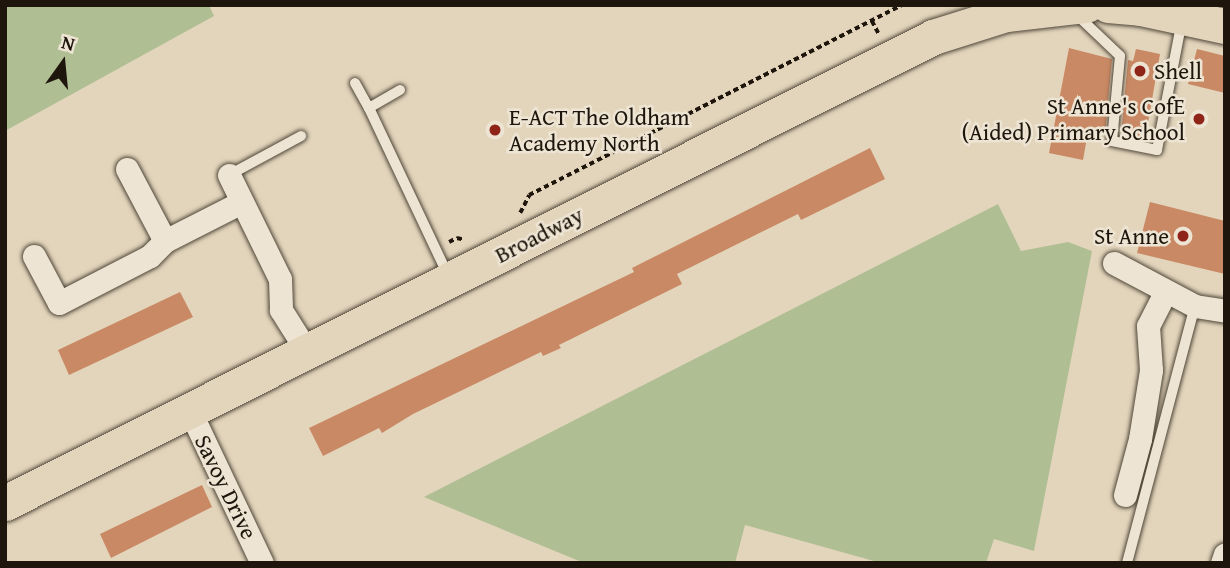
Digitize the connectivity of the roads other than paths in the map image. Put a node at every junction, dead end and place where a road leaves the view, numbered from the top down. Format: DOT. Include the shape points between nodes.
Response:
graph roads {
  1 [pos="1066,5"];
  2 [pos="1086,5"];
  3 [pos="1108,5"];
  4 [pos="1182,17"];
  5 [pos="1225,26"];
  6 [pos="355,83"];
  7 [pos="400,90"];
  8 [pos="369,108"];
  9 [pos="301,136"];
  10 [pos="127,169"];
  11 [pos="229,175"];
  12 [pos="242,202"];
  13 [pos="165,241"];
  14 [pos="34,256"];
  15 [pos="1114,263"];
  16 [pos="450,279"];
  17 [pos="1166,291"];
  18 [pos="1195,306"];
  19 [pos="1225,311"];
  20 [pos="308,353"];
  21 [pos="190,411"];
  22 [pos="1125,495"];
  23 [pos="5,503"];
  24 [pos="1225,554"];
  25 [pos="262,563"];
  26 [pos="1127,563"];
  27 [pos="1222,563"];
  1 -- 2 [label="main road, Broadway"];
  1 -- 4 [label="lane" via="1120,56 1112,141 1157,150"];
  1 -- 16 [label="main road, Broadway" via="1006,14 933,37"];
  3 -- 4 [label="main road"];
  4 -- 5 [label="main road"];
  6 -- 8 [label="lane"];
  7 -- 8 [label="lane"];
  8 -- 16 [label="lane"];
  9 -- 11 [label="lane"];
  10 -- 13 [label="street"];
  11 -- 12 [label="street"];
  12 -- 13 [label="street"];
  12 -- 20 [label="street" via="280,279 281,310"];
  13 -- 14 [label="street" via="150,256 58,303"];
  15 -- 17 [label="street"];
  16 -- 20 [label="main road, Broadway"];
  17 -- 18 [label="street"];
  17 -- 22 [label="street" via="1148,326 1151,370"];
  18 -- 19 [label="street"];
  18 -- 26 [label="lane"];
  20 -- 21 [label="main road, Broadway"];
  21 -- 23 [label="main road, Broadway"];
  21 -- 25 [label="street, Savoy Drive"];
  24 -- 27 [label="street"];
}
